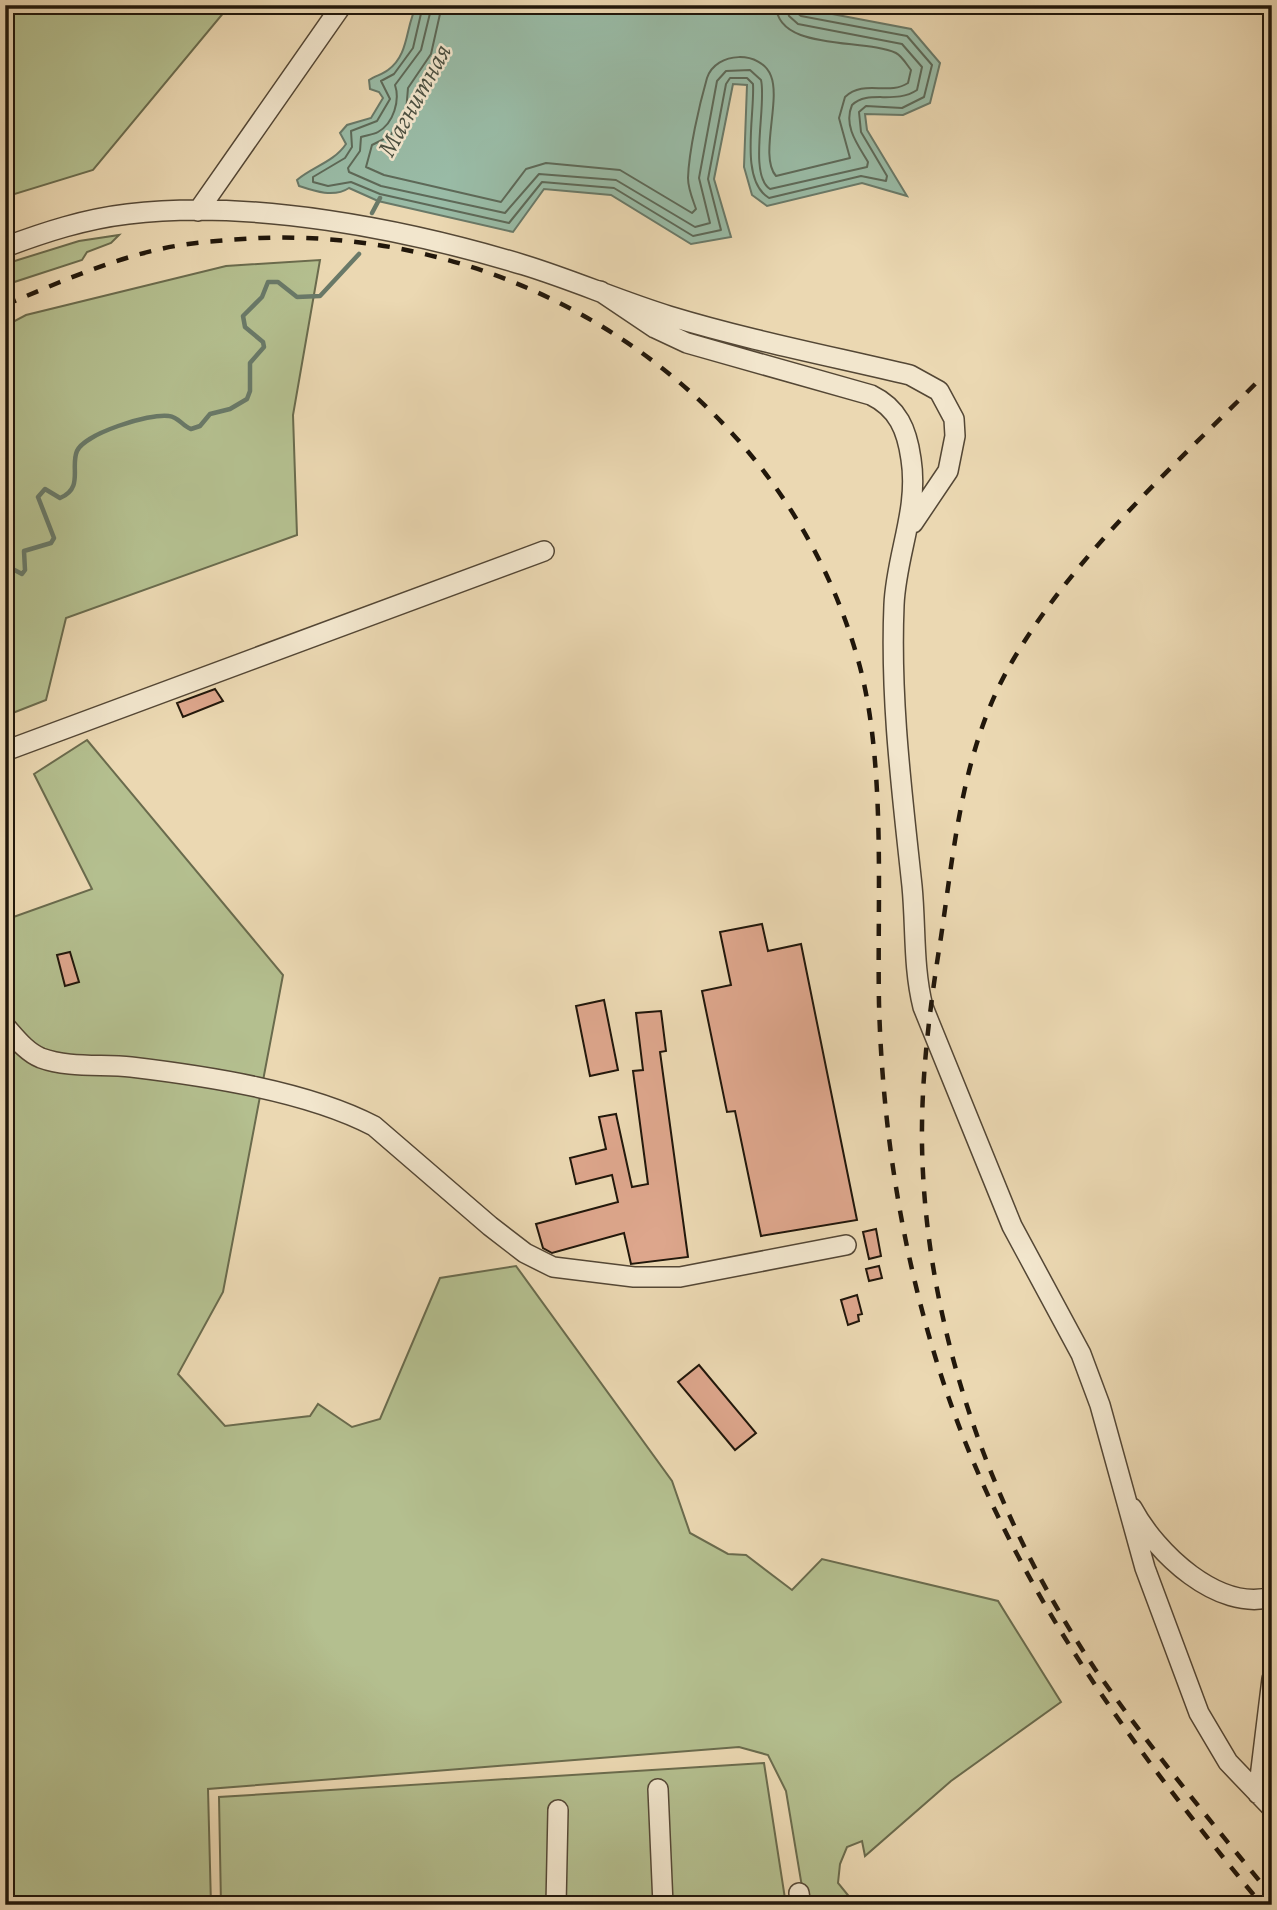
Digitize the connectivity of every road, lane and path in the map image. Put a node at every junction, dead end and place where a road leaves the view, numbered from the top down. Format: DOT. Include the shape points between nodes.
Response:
graph roads {
  1 [pos="342,5"];
  2 [pos="198,211"];
  3 [pos="5,247"];
  4 [pos="600,291"];
  5 [pos="906,540"];
  6 [pos="544,551"];
  7 [pos="5,751"];
  8 [pos="5,1026"];
  9 [pos="846,1245"];
  10 [pos="1122,1488"];
  11 [pos="1272,1597"];
  12 [pos="1272,1679"];
  13 [pos="658,1789"];
  14 [pos="1258,1794"];
  15 [pos="1272,1808"];
  16 [pos="558,1810"];
  17 [pos="556,1905"];
  18 [pos="663,1905"];
  1 -- 2 [label="lane"];
  2 -- 3 [label="lane" via="99,219"];
  2 -- 4 [label="lane" via="275,216 402,234 488,255"];
  4 -- 5 [label="lane" via="672,337 883,401 900,419 911,457 913,493"];
  4 -- 5 [label="lane" via="669,316 910,375 939,391 954,419 953,454 948,471 925,500"];
  5 -- 10 [label="lane" via="894,596 892,670 917,983 990,1177 1081,1354"];
  6 -- 7 [label="lane"];
  8 -- 9 [label="lane" via="28,1051 57,1062 205,1077 351,1114 374,1126 508,1241 553,1267 634,1277 680,1277"];
  10 -- 11 [label="lane" via="1149,1532 1196,1578 1227,1597 1258,1601"];
  10 -- 14 [label="lane" via="1145,1568 1199,1713 1228,1762"];
  12 -- 14 [label="lane"];
  13 -- 18 [label="lane"];
  14 -- 15 [label="lane"];
  16 -- 17 [label="lane"];
}
